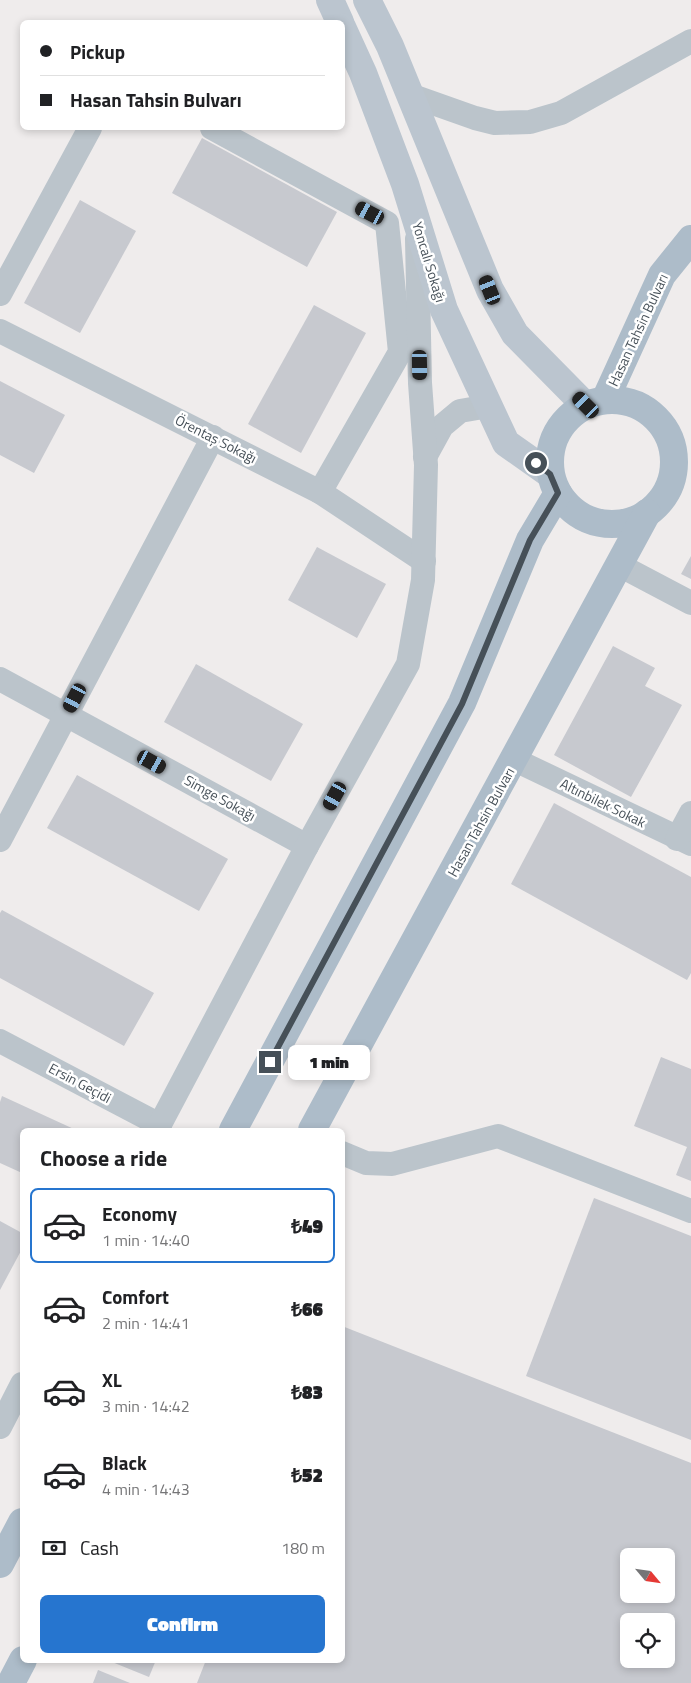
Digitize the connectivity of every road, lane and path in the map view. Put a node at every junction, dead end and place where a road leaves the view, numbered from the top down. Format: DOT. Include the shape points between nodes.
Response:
graph roads {
  1 [pos="330,0"];
  2 [pos="368,0"];
  3 [pos="339,20"];
  4 [pos="345,34"];
  5 [pos="691,40"];
  6 [pos="410,95"];
  7 [pos="89,130"];
  8 [pos="216,130"];
  9 [pos="417,222"];
  10 [pos="691,238"];
  11 [pos="0,294"];
  12 [pos="0,331"];
  13 [pos="595,402"];
  14 [pos="489,406"];
  15 [pos="691,435"];
  16 [pos="213,437"];
  17 [pos="425,457"];
  18 [pos="674,460"];
  19 [pos="554,483"];
  20 [pos="320,492"];
  21 [pos="647,513"];
  22 [pos="424,561"];
  23 [pos="620,565"];
  24 [pos="691,603"];
  25 [pos="0,679"];
  26 [pos="66,715"];
  27 [pos="515,760"];
  28 [pos="691,813"];
  29 [pos="0,840"];
  30 [pos="684,841"];
  31 [pos="307,846"];
  32 [pos="0,1041"];
  33 [pos="158,1127"];
  34 [pos="234,1128"];
  35 [pos="313,1128"];
  36 [pos="345,1154"];
  37 [pos="691,1211"];
  38 [pos="20,1388"];
  39 [pos="0,1427"];
  40 [pos="20,1526"];
  41 [pos="0,1564"];
  42 [pos="21,1663"];
  43 [pos="11,1683"];
  1 -- 3 [label="street"];
  2 -- 6 [label="street"];
  4 -- 9 [label="street, Yoncalı Sokağı" via="370,91"];
  5 -- 6 [label="street" via="561,113 530,122 495,123"];
  6 -- 13 [label="street" via="490,290 515,334"];
  7 -- 11 [label="street"];
  8 -- 20 [label="street" via="387,223 400,352"];
  9 -- 14 [label="street, Yoncalı Sokağı" via="444,310"];
  9 -- 17 [label="street"];
  10 -- 13 [label="main road, Hasan Tahsin Bulvarı" via="662,275"];
  12 -- 16 [label="street, Örentaş Sokağı"];
  13 -- 18 [label="main road" via="626,401 650,413 660,422 670,440"];
  13 -- 19 [label="main road" via="568,417 556,433 550,453"];
  14 -- 17 [label="street" via="460,411 442,426"];
  14 -- 19 [label="street, Yoncalı Sokağı" via="506,443"];
  15 -- 18 [label="main road"];
  16 -- 20 [label="street, Örentaş Sokağı"];
  16 -- 26 [label="street"];
  17 -- 22 [label="street"];
  18 -- 21 [label="main road" via="671,480 662,499"];
  19 -- 21 [label="main road" via="571,509 588,520 629,522"];
  19 -- 34 [label="main road" via="462,704"];
  20 -- 22 [label="street, Örentaş Sokağı"];
  21 -- 23 [label="main road, Hasan Tahsin Bulvarı"];
  22 -- 31 [label="street" via="408,664"];
  23 -- 24 [label="street"];
  23 -- 27 [label="main road, Hasan Tahsin Bulvarı"];
  25 -- 26 [label="street, Simge Sokağı"];
  26 -- 29 [label="street"];
  26 -- 31 [label="street, Simge Sokağı"];
  27 -- 30 [label="street, Altınbilek Sokak"];
  27 -- 35 [label="main road, Hasan Tahsin Bulvarı"];
  28 -- 30 [label="street"];
  31 -- 33 [label="street"];
  32 -- 33 [label="street, Ersin Geçidi"];
  36 -- 37 [label="street" via="366,1163 392,1164 498,1136"];
  38 -- 39 [label="street"];
  40 -- 41 [label="main road"];
  42 -- 43 [label="main road"];
}
